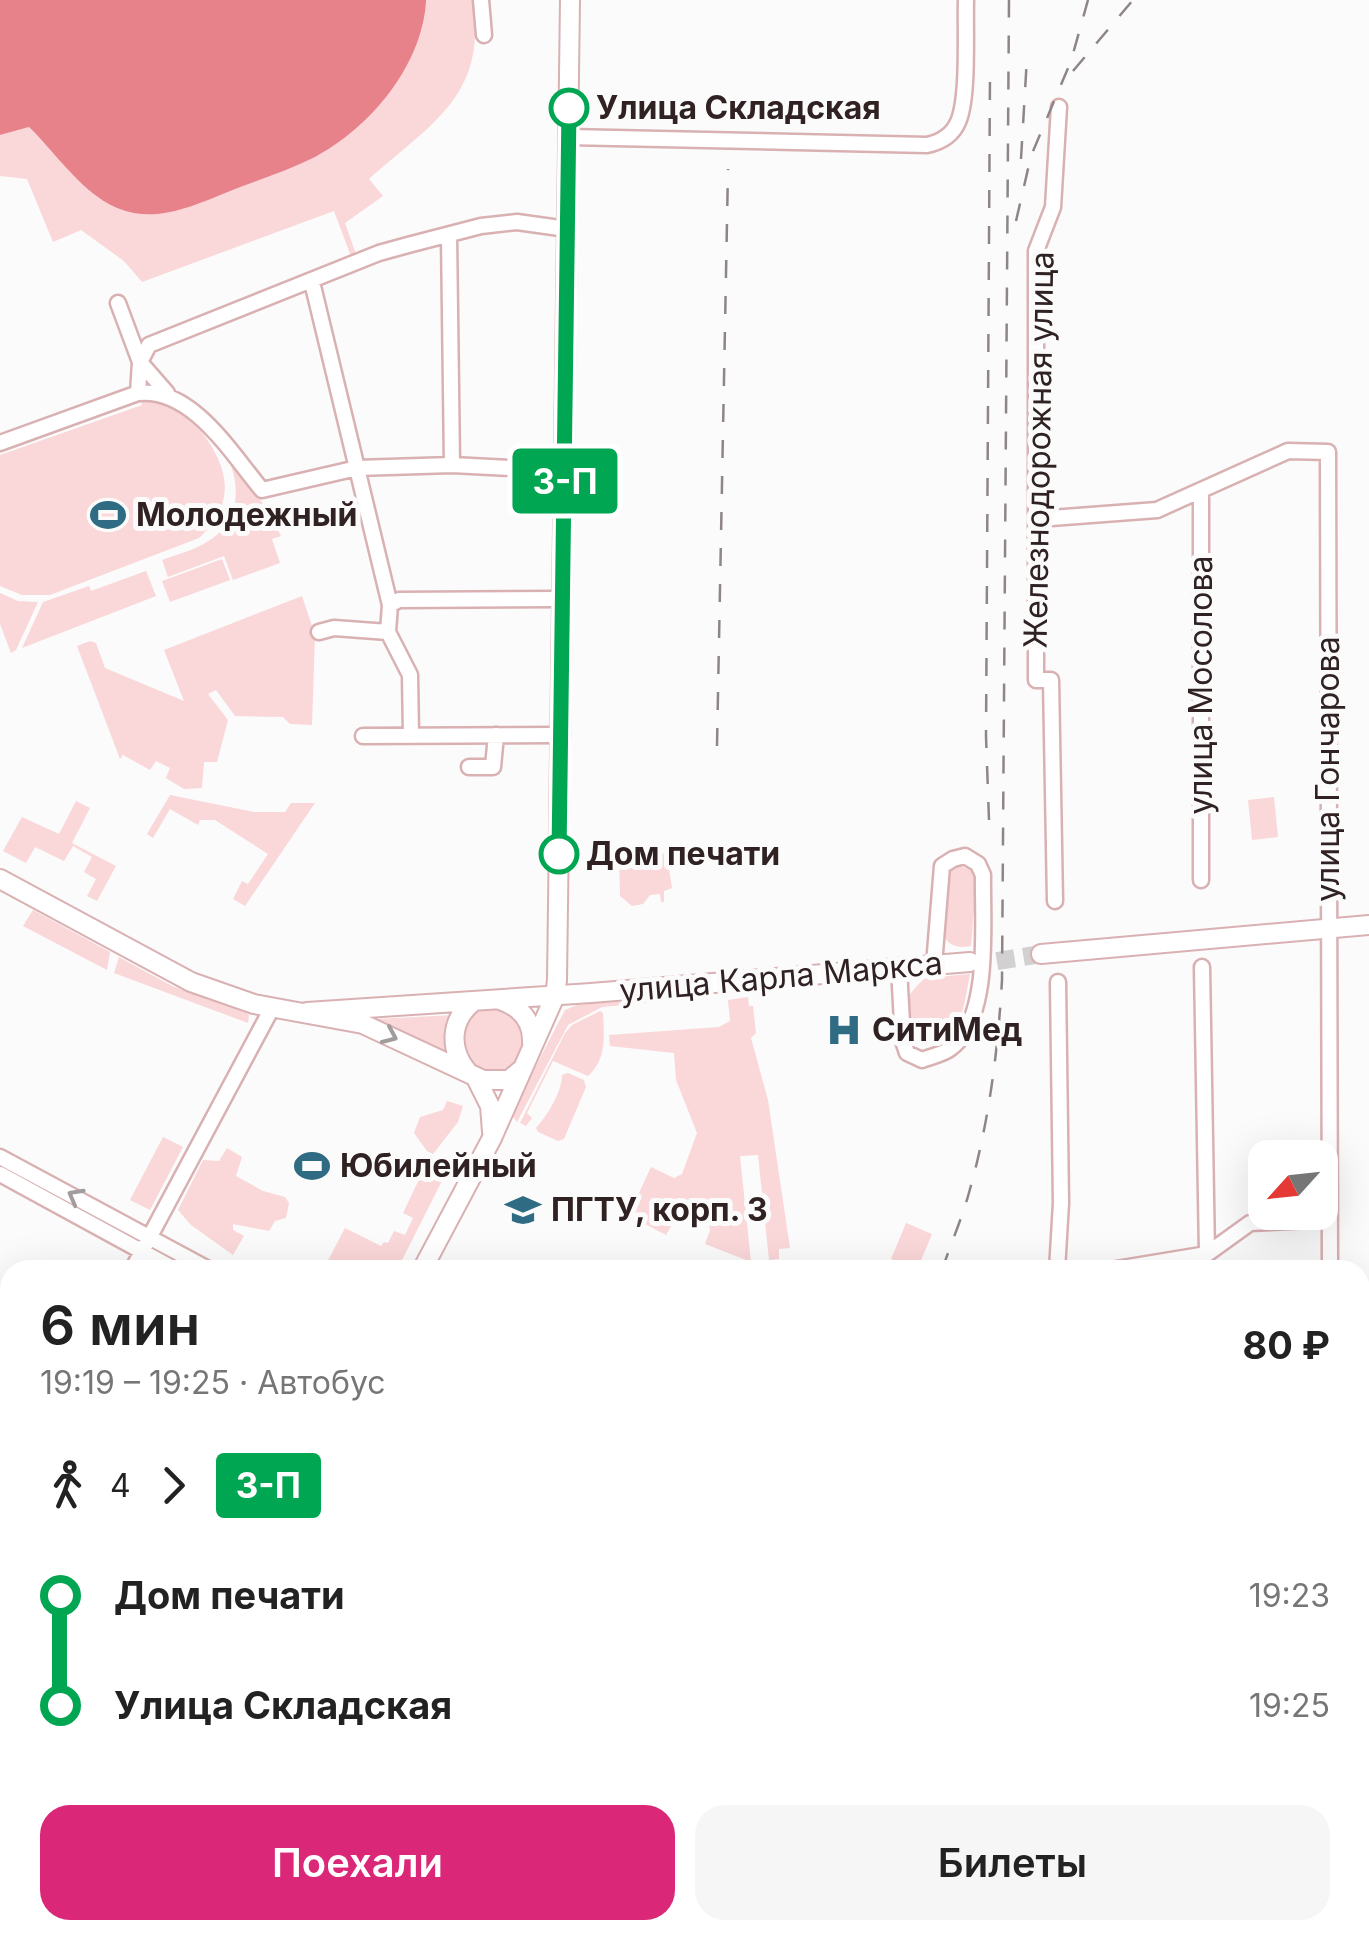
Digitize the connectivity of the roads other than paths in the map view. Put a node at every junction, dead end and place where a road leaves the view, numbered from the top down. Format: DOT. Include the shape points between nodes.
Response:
graph roads {
  1 [pos="481,0"];
  2 [pos="570,0"];
  3 [pos="966,0"];
  4 [pos="484,35"];
  5 [pos="1059,107"];
  6 [pos="568,138"];
  7 [pos="568,229"];
  8 [pos="448,235"];
  9 [pos="312,282"];
  10 [pos="118,303"];
  11 [pos="140,362"];
  12 [pos="138,393"];
  13 [pos="169,396"];
  14 [pos="0,444"];
  15 [pos="452,464"];
  16 [pos="357,468"];
  17 [pos="565,471"];
  18 [pos="1201,490"];
  19 [pos="1038,519"];
  20 [pos="563,599"];
  21 [pos="390,604"];
  22 [pos="319,632"];
  23 [pos="388,632"];
  24 [pos="411,735"];
  25 [pos="496,735"];
  26 [pos="562,735"];
  27 [pos="363,736"];
  28 [pos="469,767"];
  29 [pos="0,879"];
  30 [pos="1201,880"];
  31 [pos="1055,901"];
  32 [pos="1369,925"];
  33 [pos="1328,928"];
  34 [pos="1041,954"];
  35 [pos="970,962"];
  36 [pos="934,964"];
  37 [pos="1202,967"];
  38 [pos="899,968"];
  39 [pos="1058,982"];
  40 [pos="592,993"];
  41 [pos="555,996"];
  42 [pos="499,1000"];
  43 [pos="473,1002"];
  44 [pos="272,1008"];
  45 [pos="307,1012"];
  46 [pos="542,1024"];
  47 [pos="532,1048"];
  48 [pos="522,1069"];
  49 [pos="472,1075"];
  50 [pos="492,1138"];
  51 [pos="1329,1140"];
  52 [pos="0,1157"];
  53 [pos="0,1174"];
  54 [pos="1248,1224"];
  55 [pos="1330,1230"];
  56 [pos="150,1237"];
  57 [pos="142,1252"];
  58 [pos="1207,1254"];
  59 [pos="138,1260"];
  60 [pos="157,1260"];
  61 [pos="192,1260"];
  62 [pos="427,1260"];
  63 [pos="1058,1260"];
  64 [pos="1171,1260"];
  65 [pos="1330,1260"];
  1 -- 4 [label="street"];
  2 -- 6 [label="main road"];
  3 -- 6 [label="street" via="962,110 938,142"];
  5 -- 19 [label="street, Железнодорожная улица" via="1053,207 1036,250"];
  6 -- 7 [label="main road"];
  7 -- 8 [label="street" via="516,222"];
  7 -- 17 [label="main road"];
  8 -- 9 [label="street" via="379,253"];
  8 -- 15 [label="street"];
  9 -- 11 [label="street" via="172,335 149,346"];
  9 -- 16 [label="street"];
  10 -- 11 [label="street"];
  11 -- 12 [label="street"];
  11 -- 13 [label="street"];
  12 -- 13 [label="street"];
  12 -- 14 [label="street"];
  13 -- 16 [label="street" via="205,421 262,490"];
  15 -- 16 [label="street"];
  15 -- 17 [label="street"];
  16 -- 21 [label="street"];
  17 -- 20 [label="main road"];
  18 -- 19 [label="street" via="1157,510"];
  18 -- 30 [label="street, улица Мосолова"];
  18 -- 33 [label="street, улица Гончарова" via="1288,452 1328,452"];
  19 -- 31 [label="street, Железнодорожная улица" via="1036,680 1051,680"];
  20 -- 21 [label="street"];
  20 -- 26 [label="main road"];
  21 -- 23 [label="street"];
  22 -- 23 [label="street"];
  23 -- 24 [label="street" via="410,675"];
  24 -- 25 [label="street"];
  24 -- 27 [label="street"];
  25 -- 26 [label="street"];
  25 -- 28 [label="street" via="493,767"];
  26 -- 41 [label="main road"];
  29 -- 44 [label="main road" via="191,982"];
  32 -- 33 [label="main road"];
  33 -- 34 [label="main road"];
  33 -- 51 [label="street, улица Гончарова"];
  35 -- 36 [label="main road, улица Карла Маркса"];
  36 -- 38 [label="main road, улица Карла Маркса"];
  36 -- 38 [label="street" via="942,866 966,856 983,875 980,985 968,1025 950,1050 922,1060 907,1053"];
  37 -- 58 [label="street"];
  38 -- 40 [label="main road, улица Карла Маркса"];
  39 -- 63 [label="street"];
  40 -- 41 [label="main road, улица Карла Маркса"];
  40 -- 46 [label="main road, улица Карла Маркса" via="568,1000"];
  41 -- 42 [label="main road, улица Карла Маркса"];
  41 -- 46 [label="main road"];
  42 -- 43 [label="main road"];
  42 -- 47 [label="main road" via="527,1018"];
  43 -- 45 [label="main road"];
  43 -- 49 [label="main road" via="454,1037 456,1053"];
  44 -- 45 [label="main road"];
  44 -- 56 [label="street"];
  45 -- 49 [label="main road, one-way" via="363,1024"];
  46 -- 47 [label="main road"];
  47 -- 48 [label="main road"];
  48 -- 49 [label="main road" via="501,1082"];
  48 -- 50 [label="main road"];
  49 -- 50 [label="main road" via="490,1106"];
  50 -- 62 [label="main road"];
  56 -- 52 [label="street, one-way"];
  53 -- 57 [label="street"];
  54 -- 58 [label="street"];
  55 -- 65 [label="street, улица Гончарова"];
  56 -- 57 [label="street"];
  56 -- 61 [label="street"];
  57 -- 59 [label="street"];
  57 -- 60 [label="street"];
  58 -- 64 [label="street"];
}
